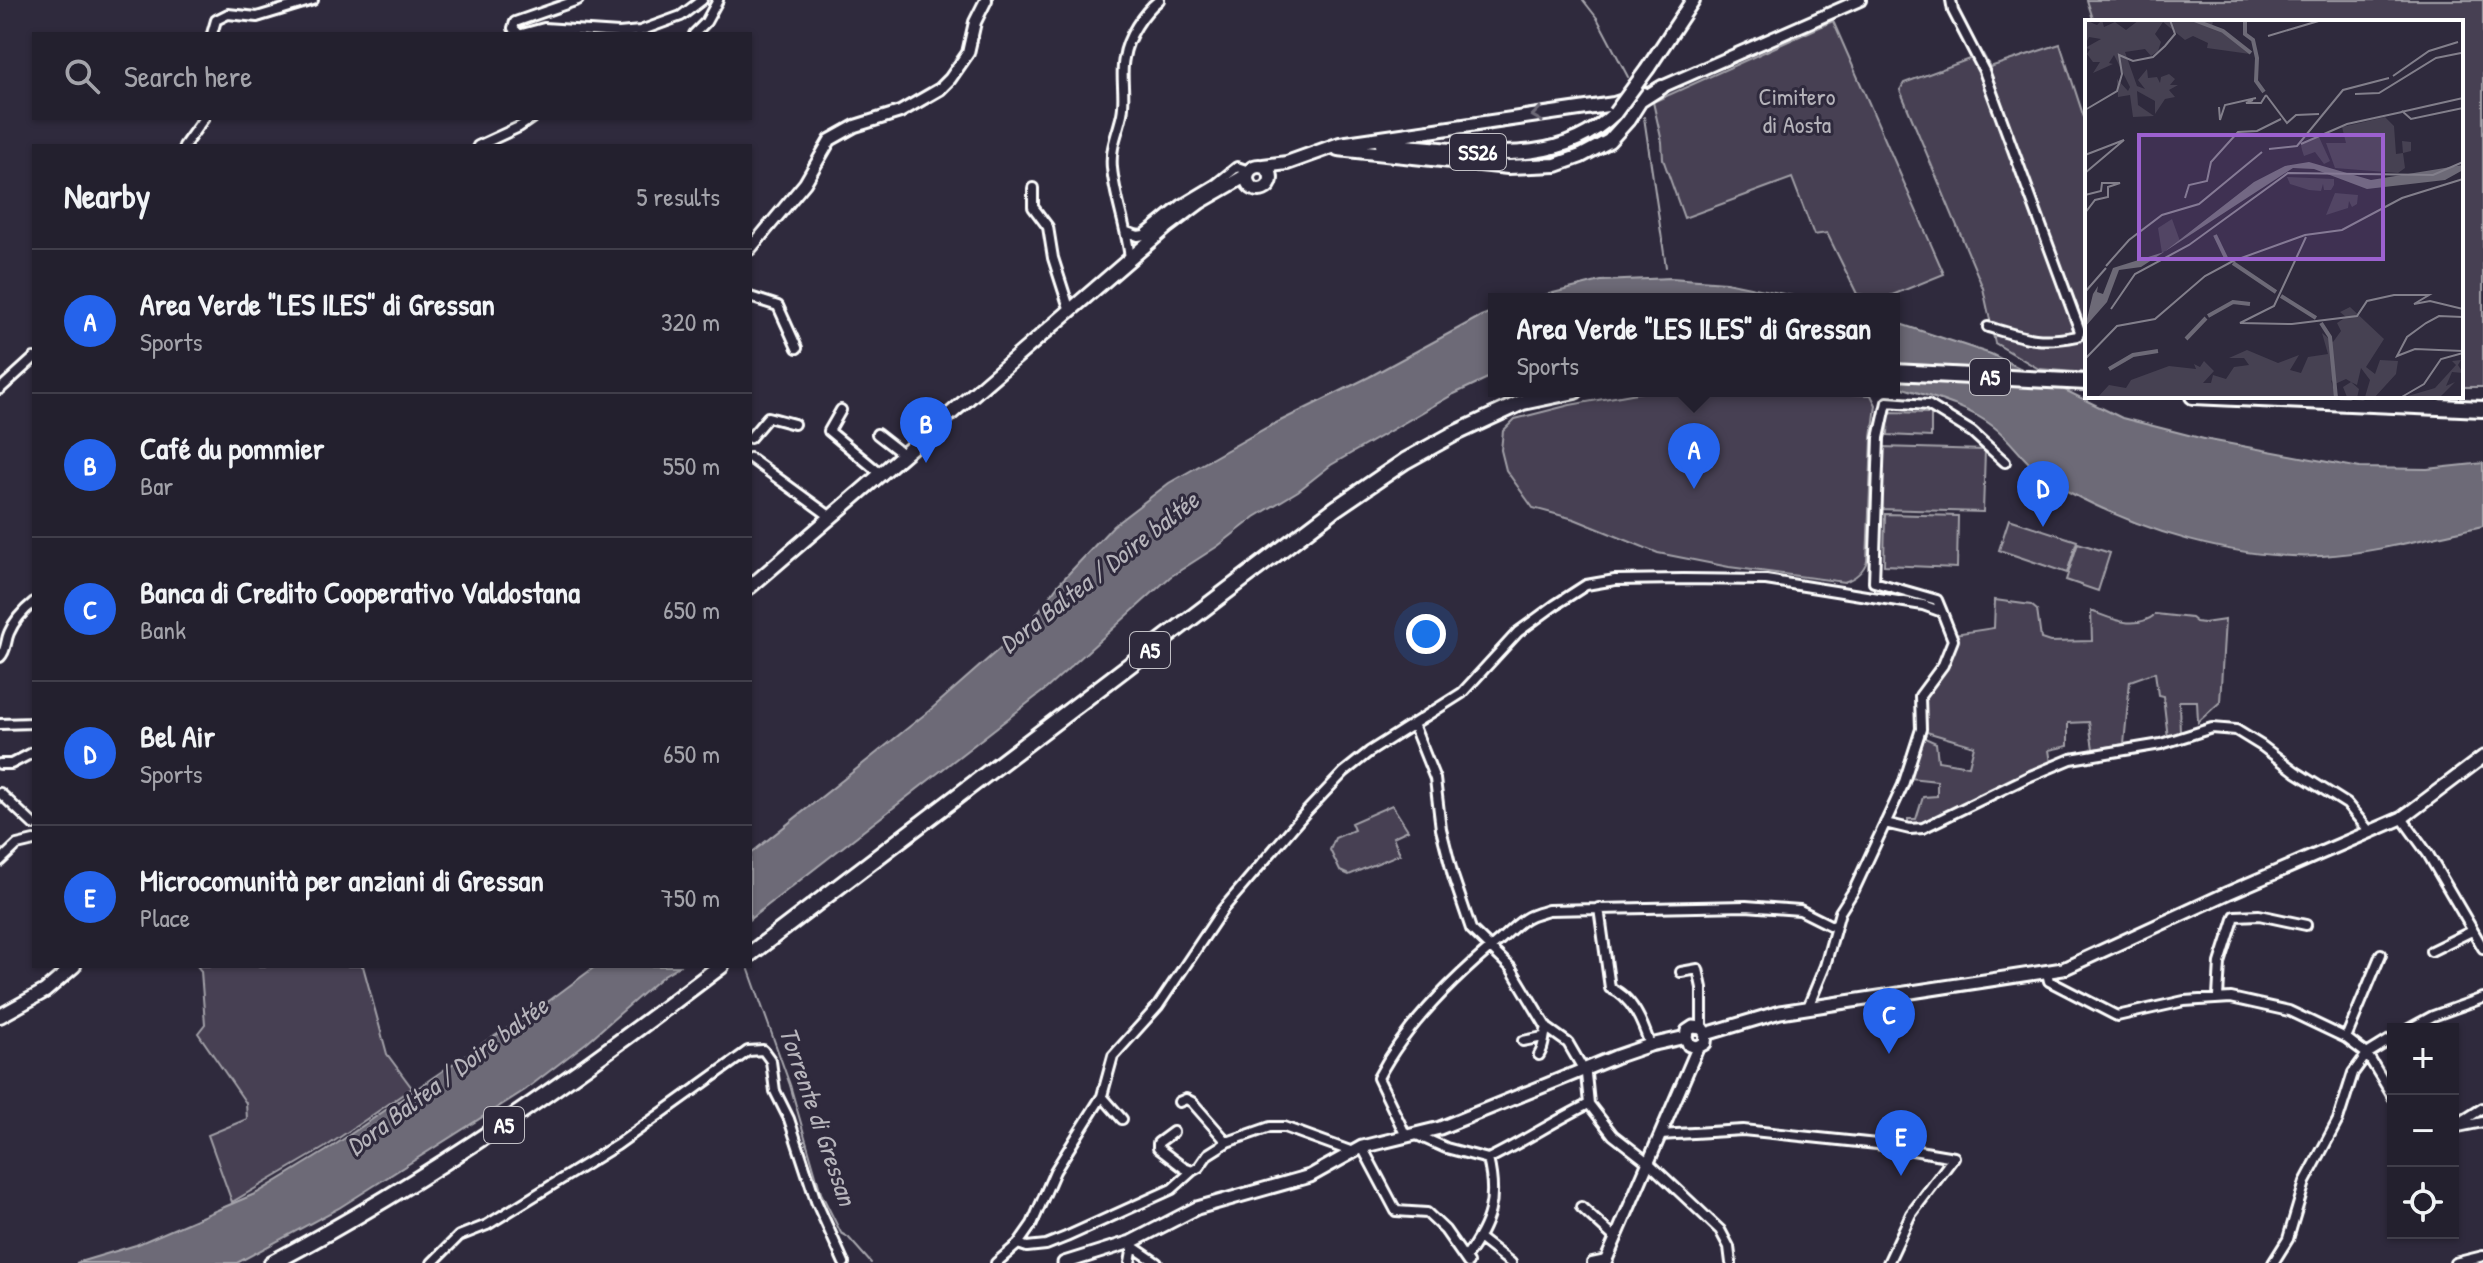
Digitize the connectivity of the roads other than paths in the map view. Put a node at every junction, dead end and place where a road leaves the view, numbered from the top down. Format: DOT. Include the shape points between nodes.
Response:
graph roads {
  1 [pos="313,0"];
  2 [pos="578,0"];
  3 [pos="702,0"];
  4 [pos="718,0"];
  5 [pos="986,0"];
  6 [pos="1159,0"];
  7 [pos="1693,0"];
  8 [pos="1860,0"];
  9 [pos="1951,0"];
  10 [pos="282,4"];
  11 [pos="213,32"];
  12 [pos="518,32"];
  13 [pos="528,32"];
  14 [pos="604,32"];
  15 [pos="630,32"];
  16 [pos="696,32"];
  17 [pos="1662,87"];
  18 [pos="1644,94"];
  19 [pos="1631,105"];
  20 [pos="203,120"];
  21 [pos="529,120"];
  22 [pos="185,144"];
  23 [pos="482,144"];
  24 [pos="1327,149"];
  25 [pos="1287,163"];
  26 [pos="1263,166"];
  27 [pos="1248,173"];
  28 [pos="1272,179"];
  29 [pos="1033,188"];
  30 [pos="1252,188"];
  31 [pos="1226,189"];
  32 [pos="1127,232"];
  33 [pos="752,247"];
  34 [pos="1130,259"];
  35 [pos="752,298"];
  36 [pos="1070,311"];
  37 [pos="1988,327"];
  38 [pos="797,348"];
  39 [pos="32,360"];
  40 [pos="1900,372"];
  41 [pos="1900,381"];
  42 [pos="2085,382"];
  43 [pos="0,389"];
  44 [pos="2085,391"];
  45 [pos="1516,397"];
  46 [pos="1547,397"];
  47 [pos="2232,398"];
  48 [pos="2401,398"];
  49 [pos="2483,401"];
  50 [pos="2483,409"];
  51 [pos="841,410"];
  52 [pos="794,424"];
  53 [pos="752,433"];
  54 [pos="877,434"];
  55 [pos="904,455"];
  56 [pos="752,459"];
  57 [pos="2005,462"];
  58 [pos="881,474"];
  59 [pos="831,517"];
  60 [pos="752,585"];
  61 [pos="32,603"];
  62 [pos="1942,612"];
  63 [pos="0,657"];
  64 [pos="32,723"];
  65 [pos="0,724"];
  66 [pos="1413,724"];
  67 [pos="32,753"];
  68 [pos="2483,757"];
  69 [pos="0,764"];
  70 [pos="0,793"];
  71 [pos="2402,818"];
  72 [pos="32,823"];
  73 [pos="1885,823"];
  74 [pos="2370,832"];
  75 [pos="32,841"];
  76 [pos="0,861"];
  77 [pos="1599,908"];
  78 [pos="2306,925"];
  79 [pos="1834,927"];
  80 [pos="2472,931"];
  81 [pos="752,942"];
  82 [pos="2483,948"];
  83 [pos="1489,949"];
  84 [pos="2431,951"];
  85 [pos="752,952"];
  86 [pos="2381,954"];
  87 [pos="72,968"];
  88 [pos="718,968"];
  89 [pos="731,968"];
  90 [pos="1681,972"];
  91 [pos="2047,973"];
  92 [pos="2218,997"];
  93 [pos="2483,998"];
  94 [pos="1808,1007"];
  95 [pos="0,1016"];
  96 [pos="2420,1023"];
  97 [pos="1547,1028"];
  98 [pos="1704,1031"];
  99 [pos="1543,1037"];
  100 [pos="1686,1037"];
  101 [pos="2346,1038"];
  102 [pos="1523,1041"];
  103 [pos="2387,1042"];
  104 [pos="1650,1045"];
  105 [pos="1698,1047"];
  106 [pos="2367,1054"];
  107 [pos="1539,1055"];
  108 [pos="1583,1070"];
  109 [pos="2392,1095"];
  110 [pos="1102,1096"];
  111 [pos="1179,1102"];
  112 [pos="1589,1104"];
  113 [pos="2483,1108"];
  114 [pos="1122,1119"];
  115 [pos="2483,1122"];
  116 [pos="2459,1124"];
  117 [pos="2459,1127"];
  118 [pos="1173,1132"];
  119 [pos="1412,1135"];
  120 [pos="1660,1135"];
  121 [pos="1227,1142"];
  122 [pos="1358,1149"];
  123 [pos="1488,1159"];
  124 [pos="1649,1163"];
  125 [pos="1192,1171"];
  126 [pos="1581,1207"];
  127 [pos="1479,1238"];
  128 [pos="1616,1239"];
  129 [pos="1018,1244"];
  130 [pos="1133,1245"];
  131 [pos="2483,1256"];
  132 [pos="1467,1260"];
  133 [pos="1606,1262"];
  134 [pos="272,1263"];
  135 [pos="291,1263"];
  136 [pos="432,1263"];
  137 [pos="844,1263"];
  138 [pos="996,1263"];
  139 [pos="1064,1263"];
  140 [pos="1130,1263"];
  141 [pos="1157,1263"];
  142 [pos="1511,1263"];
  143 [pos="1592,1263"];
  144 [pos="1731,1263"];
  145 [pos="1888,1263"];
  146 [pos="2273,1263"];
  147 [pos="2455,1263"];
  1 -- 10 [label="street"];
  2 -- 12 [label="street" via="515,22"];
  3 -- 15 [label="street" via="681,16"];
  4 -- 16 [label="street"];
  5 -- 33 [label="street" via="968,53 950,79 900,112 830,140 805,183"];
  6 -- 32 [label="street" via="1129,39 1123,59 1124,96 1112,167"];
  7 -- 24 [label="main road, SS26, bridge" via="1615,113 1584,136 1538,152 1386,145"];
  8 -- 17 [label="street"];
  9 -- 37 [label="street" via="2001,115 2080,331 2051,342"];
  10 -- 11 [label="street" via="257,17 228,14 216,20"];
  13 -- 14 [label="street"];
  17 -- 18 [label="street"];
  17 -- 19 [label="main road"];
  18 -- 19 [label="main road"];
  19 -- 24 [label="main road, one-way"];
  19 -- 24 [label="main road" via="1609,141 1556,165 1508,167"];
  20 -- 22 [label="street"];
  21 -- 23 [label="street"];
  24 -- 25 [label="main road, SS26"];
  25 -- 26 [label="main road, SS26"];
  25 -- 28 [label="main road, SS26"];
  26 -- 27 [label="main road, SS26"];
  26 -- 28 [label="main road"];
  27 -- 30 [label="main road"];
  27 -- 31 [label="main road, SS26"];
  27 -- 32 [label="street" via="1242,167 1234,169 1144,235"];
  28 -- 30 [label="main road, SS26" via="1263,190"];
  29 -- 36 [label="street" via="1033,207 1048,227"];
  30 -- 31 [label="main road, SS26"];
  31 -- 34 [label="main road, SS26" via="1185,213"];
  32 -- 34 [label="street"];
  34 -- 36 [label="main road, SS26"];
  35 -- 38 [label="street" via="778,306"];
  36 -- 55 [label="main road, SS26"];
  39 -- 43 [label="street"];
  40 -- 42 [label="highway, A5"];
  41 -- 44 [label="highway, A5"];
  45 -- 81 [label="highway, A5" via="1395,456 1338,496"];
  46 -- 85 [label="highway, A5" via="1523,402 1454,434 1336,508"];
  47 -- 50 [label="highway"];
  48 -- 49 [label="highway"];
  51 -- 58 [label="street" via="829,431"];
  52 -- 53 [label="street" via="768,417"];
  54 -- 55 [label="street"];
  55 -- 58 [label="main road, SS26"];
  56 -- 59 [label="street"];
  57 -- 62 [label="street" via="1972,432 1928,405 1887,402 1879,438 1874,582 1937,600"];
  58 -- 59 [label="main road, SS26"];
  59 -- 60 [label="main road, SS26"];
  61 -- 63 [label="street" via="10,631"];
  62 -- 66 [label="street" via="1766,580 1615,580 1586,585 1518,632 1462,693"];
  62 -- 73 [label="street" via="1953,640 1943,665 1920,696 1921,729"];
  64 -- 65 [label="street"];
  66 -- 83 [label="street" via="1435,779 1453,876 1471,929"];
  66 -- 110 [label="street" via="1344,772 1223,909 1158,1006 1113,1056"];
  67 -- 69 [label="street"];
  68 -- 71 [label="main road"];
  70 -- 72 [label="street"];
  71 -- 74 [label="main road"];
  71 -- 80 [label="street"];
  73 -- 74 [label="street" via="1923,828 2071,759 2161,744 2212,728 2236,730 2262,746 2347,804"];
  73 -- 79 [label="street"];
  74 -- 91 [label="main road"];
  75 -- 76 [label="street" via="17,845"];
  77 -- 79 [label="street" via="1716,905 1800,910"];
  77 -- 83 [label="street" via="1529,916"];
  77 -- 104 [label="street" via="1610,988 1641,1018"];
  78 -- 92 [label="street" via="2259,915 2235,916 2220,963"];
  79 -- 94 [label="street"];
  80 -- 82 [label="street"];
  80 -- 84 [label="street"];
  83 -- 97 [label="street" via="1511,968"];
  83 -- 119 [label="street" via="1415,1023 1378,1078"];
  86 -- 101 [label="street"];
  87 -- 95 [label="main road" via="45,991"];
  88 -- 134 [label="highway, A5" via="510,1121"];
  89 -- 135 [label="highway, A5" via="510,1131"];
  90 -- 98 [label="street" via="1698,969"];
  91 -- 92 [label="street" via="2049,981 2117,1016"];
  91 -- 94 [label="main road"];
  92 -- 101 [label="street" via="2289,1011"];
  93 -- 96 [label="street"];
  94 -- 98 [label="main road"];
  97 -- 99 [label="street"];
  97 -- 108 [label="street" via="1568,1043"];
  98 -- 100 [label="main road" via="1690,1028"];
  98 -- 105 [label="main road" via="1705,1043"];
  99 -- 102 [label="street"];
  99 -- 107 [label="street"];
  100 -- 104 [label="main road"];
  100 -- 105 [label="main road" via="1689,1045"];
  101 -- 106 [label="street"];
  103 -- 106 [label="street"];
  104 -- 108 [label="main road"];
  105 -- 120 [label="street"];
  106 -- 109 [label="street"];
  106 -- 146 [label="street" via="2353,1073 2338,1120 2305,1182 2288,1239"];
  108 -- 112 [label="street"];
  108 -- 119 [label="main road"];
  110 -- 114 [label="street"];
  110 -- 129 [label="street"];
  111 -- 121 [label="street" via="1192,1102"];
  112 -- 123 [label="street"];
  112 -- 124 [label="street" via="1613,1135"];
  113 -- 116 [label="street"];
  115 -- 117 [label="street"];
  118 -- 125 [label="street" via="1158,1148"];
  119 -- 122 [label="main road"];
  119 -- 123 [label="street"];
  120 -- 124 [label="street"];
  120 -- 145 [label="street" via="1743,1130 1954,1157 1911,1214"];
  121 -- 122 [label="street" via="1284,1127"];
  121 -- 125 [label="street"];
  122 -- 130 [label="main road" via="1310,1176 1197,1208"];
  122 -- 132 [label="street" via="1396,1211 1427,1213"];
  123 -- 127 [label="street" via="1494,1200"];
  124 -- 128 [label="street"];
  124 -- 144 [label="street" via="1720,1230"];
  125 -- 129 [label="street" via="1172,1189 1089,1227 1046,1245"];
  126 -- 128 [label="street"];
  127 -- 132 [label="street"];
  127 -- 142 [label="street"];
  128 -- 133 [label="street"];
  129 -- 138 [label="street"];
  130 -- 139 [label="main road"];
  130 -- 140 [label="street"];
  130 -- 141 [label="street"];
  131 -- 147 [label="street"];
  133 -- 143 [label="street"];
  136 -- 137 [label="street" via="459,1236 487,1225 617,1145 748,1051 763,1050 816,1201"];
}
